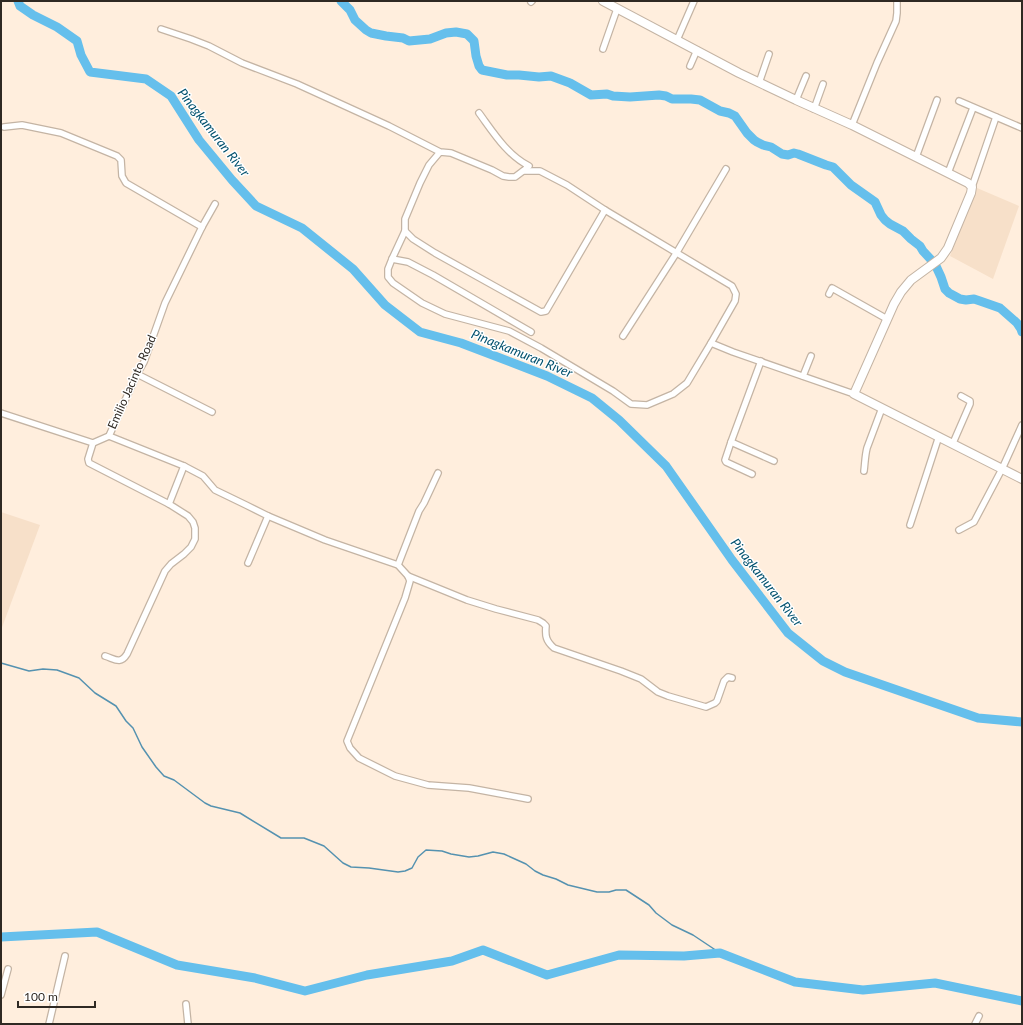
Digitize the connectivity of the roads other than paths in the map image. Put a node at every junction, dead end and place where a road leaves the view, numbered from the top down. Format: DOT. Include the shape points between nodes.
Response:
graph roads {
  1 [pos="694,1"];
  2 [pos="897,1"];
  3 [pos="611,4"];
  4 [pos="161,29"];
  5 [pos="677,40"];
  6 [pos="603,49"];
  7 [pos="697,50"];
  8 [pos="769,54"];
  9 [pos="690,66"];
  10 [pos="806,76"];
  11 [pos="759,83"];
  12 [pos="824,84"];
  13 [pos="796,100"];
  14 [pos="937,100"];
  15 [pos="958,101"];
  16 [pos="973,108"];
  17 [pos="814,109"];
  18 [pos="479,113"];
  19 [pos="996,117"];
  20 [pos="852,125"];
  21 [pos="4,127"];
  22 [pos="1022,128"];
  23 [pos="440,152"];
  24 [pos="916,157"];
  25 [pos="726,169"];
  26 [pos="523,171"];
  27 [pos="948,173"];
  28 [pos="972,187"];
  29 [pos="215,204"];
  30 [pos="605,210"];
  31 [pos="202,227"];
  32 [pos="405,230"];
  33 [pos="677,252"];
  34 [pos="392,258"];
  35 [pos="828,294"];
  36 [pos="887,319"];
  37 [pos="531,332"];
  38 [pos="623,336"];
  39 [pos="711,343"];
  40 [pos="811,356"];
  41 [pos="761,361"];
  42 [pos="137,374"];
  43 [pos="803,376"];
  44 [pos="854,394"];
  45 [pos="960,396"];
  46 [pos="882,408"];
  47 [pos="212,412"];
  48 [pos="1,413"];
  49 [pos="1022,425"];
  50 [pos="109,436"];
  51 [pos="939,436"];
  52 [pos="731,442"];
  53 [pos="93,443"];
  54 [pos="953,443"];
  55 [pos="774,462"];
  56 [pos="184,466"];
  57 [pos="1002,469"];
  58 [pos="864,471"];
  59 [pos="438,473"];
  60 [pos="752,474"];
  61 [pos="1022,479"];
  62 [pos="169,504"];
  63 [pos="268,516"];
  64 [pos="910,525"];
  65 [pos="959,530"];
  66 [pos="248,563"];
  67 [pos="398,565"];
  68 [pos="408,576"];
  69 [pos="105,656"];
  70 [pos="732,678"];
  71 [pos="528,799"];
  72 [pos="66,956"];
  73 [pos="8,969"];
  74 [pos="1,995"];
  75 [pos="186,1004"];
  76 [pos="979,1016"];
  77 [pos="49,1024"];
  78 [pos="188,1024"];
  79 [pos="975,1024"];
  1 -- 5 [label="street"];
  2 -- 20 [label="street" via="896,21"];
  3 -- 5 [label="street"];
  3 -- 6 [label="street"];
  4 -- 23 [label="street" via="209,46 242,63 297,84"];
  5 -- 7 [label="street"];
  7 -- 9 [label="street"];
  7 -- 11 [label="street"];
  8 -- 11 [label="street"];
  10 -- 13 [label="street"];
  11 -- 13 [label="street"];
  12 -- 17 [label="street"];
  13 -- 17 [label="street"];
  14 -- 24 [label="street"];
  15 -- 16 [label="street"];
  16 -- 19 [label="street"];
  16 -- 27 [label="street"];
  17 -- 20 [label="street"];
  18 -- 26 [label="street" via="509,151 529,166"];
  19 -- 22 [label="street"];
  19 -- 28 [label="street"];
  20 -- 24 [label="street"];
  21 -- 31 [label="street" via="22,125 61,132 117,156 121,160 122,176 126,183"];
  23 -- 26 [label="street" via="451,153 503,176 515,177"];
  23 -- 32 [label="street" via="429,165 420,183 405,219"];
  24 -- 27 [label="street"];
  25 -- 33 [label="street"];
  26 -- 30 [label="street" via="540,171"];
  27 -- 28 [label="street"];
  28 -- 36 [label="street" via="948,248 941,258 911,280 901,292"];
  29 -- 31 [label="street, Emilio Jacinto Road"];
  30 -- 32 [label="street" via="546,311 541,312 435,253 413,239"];
  30 -- 33 [label="street"];
  31 -- 42 [label="street, Emilio Jacinto Road" via="165,302 144,362"];
  32 -- 34 [label="street"];
  33 -- 38 [label="street"];
  33 -- 39 [label="street" via="732,286 736,294 735,301"];
  34 -- 37 [label="street" via="408,262 433,275"];
  34 -- 39 [label="street" via="388,276 393,283 422,303 445,314 509,331 632,404 647,405 673,394 687,383"];
  35 -- 36 [label="street" via="832,288"];
  36 -- 44 [label="street"];
  39 -- 41 [label="street"];
  40 -- 43 [label="street"];
  41 -- 43 [label="street"];
  41 -- 52 [label="street"];
  42 -- 47 [label="street"];
  42 -- 50 [label="street, Emilio Jacinto Road"];
  43 -- 44 [label="street"];
  44 -- 46 [label="street"];
  45 -- 54 [label="street" via="970,401 970,404"];
  46 -- 51 [label="street"];
  46 -- 58 [label="street" via="865,454"];
  48 -- 53 [label="street"];
  49 -- 57 [label="street"];
  50 -- 53 [label="street, Emilio Jacinto Road"];
  50 -- 56 [label="street"];
  51 -- 54 [label="street"];
  51 -- 64 [label="street"];
  52 -- 55 [label="street"];
  52 -- 60 [label="street" via="726,462"];
  53 -- 62 [label="street" via="88,459 92,466"];
  54 -- 57 [label="street"];
  56 -- 62 [label="street"];
  56 -- 63 [label="street" via="203,476 215,490"];
  57 -- 61 [label="street"];
  57 -- 65 [label="street" via="974,522"];
  59 -- 67 [label="street" via="419,511"];
  62 -- 69 [label="street" via="193,522 195,539 191,547 165,571 124,660"];
  63 -- 66 [label="street"];
  63 -- 67 [label="street" via="325,540"];
  67 -- 68 [label="street"];
  68 -- 70 [label="street" via="468,600 538,620 546,626 545,635 548,643 554,648 622,671 641,679 668,696 706,707 715,703 724,681 728,677"];
  68 -- 71 [label="street" via="410,581 405,598 347,741 350,748 359,758 395,776 428,785 469,788"];
  72 -- 77 [label="street"];
  73 -- 74 [label="street"];
  75 -- 78 [label="street"];
  76 -- 79 [label="street"];
}
